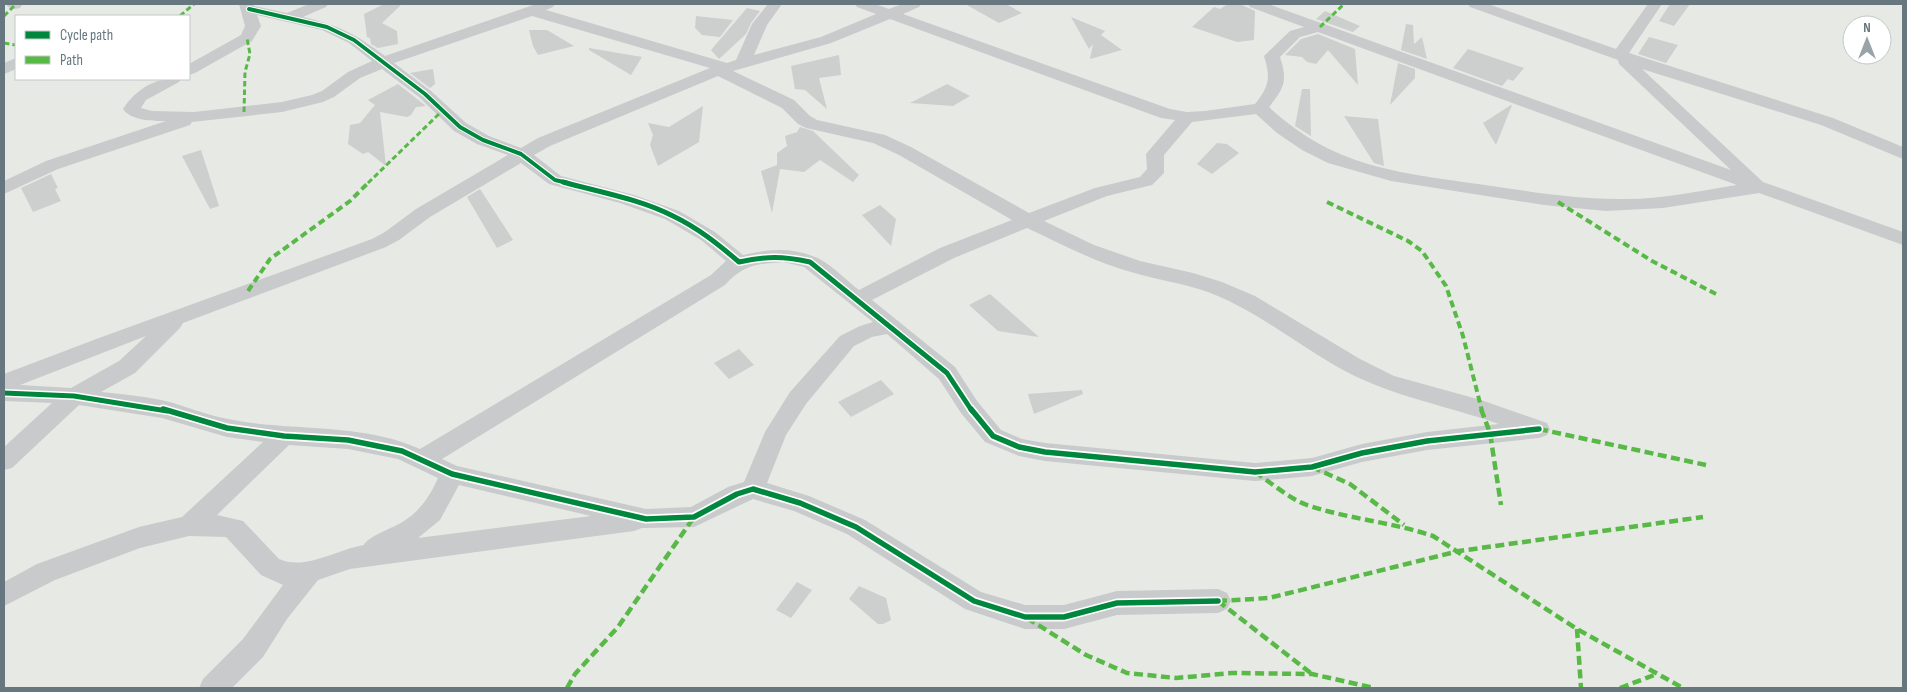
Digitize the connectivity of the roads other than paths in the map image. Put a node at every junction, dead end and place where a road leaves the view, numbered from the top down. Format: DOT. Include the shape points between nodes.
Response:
graph roads {
  1 [pos="321,4"];
  2 [pos="548,4"];
  3 [pos="776,4"];
  4 [pos="862,4"];
  5 [pos="914,4"];
  6 [pos="1255,4"];
  7 [pos="1475,4"];
  8 [pos="1654,4"];
  9 [pos="248,6"];
  10 [pos="532,11"];
  11 [pos="888,14"];
  12 [pos="288,18"];
  13 [pos="1320,27"];
  14 [pos="1619,56"];
  15 [pos="383,62"];
  16 [pos="730,67"];
  17 [pos="190,69"];
  18 [pos="171,80"];
  19 [pos="1260,108"];
  20 [pos="194,117"];
  21 [pos="1187,117"];
  22 [pos="521,154"];
  23 [pos="1903,154"];
  24 [pos="1760,187"];
  25 [pos="4,188"];
  26 [pos="1029,221"];
  27 [pos="1903,239"];
  28 [pos="739,262"];
  29 [pos="858,299"];
  30 [pos="180,316"];
  31 [pos="891,326"];
  32 [pos="4,383"];
  33 [pos="4,393"];
  34 [pos="74,396"];
  35 [pos="284,436"];
  36 [pos="423,459"];
  37 [pos="4,461"];
  38 [pos="452,474"];
  39 [pos="753,489"];
  40 [pos="646,519"];
  41 [pos="189,526"];
  42 [pos="350,558"];
  43 [pos="309,572"];
  44 [pos="4,595"];
  45 [pos="1218,601"];
  46 [pos="212,688"];
  1 -- 12 [label="street"];
  2 -- 10 [label="street"];
  3 -- 16 [label="street"];
  4 -- 11 [label="street"];
  5 -- 11 [label="street"];
  6 -- 13 [label="street"];
  7 -- 14 [label="street"];
  8 -- 14 [label="street"];
  9 -- 12 [label="street"];
  9 -- 17 [label="street" via="253,26 248,38"];
  10 -- 15 [label="street"];
  10 -- 16 [label="street"];
  11 -- 16 [label="street" via="826,40"];
  11 -- 21 [label="street" via="1167,114"];
  12 -- 15 [label="street" via="327,27 354,40"];
  13 -- 19 [label="street" via="1295,34 1272,56 1276,69 1275,89"];
  13 -- 24 [label="street"];
  14 -- 23 [label="street" via="1810,116"];
  14 -- 24 [label="street"];
  15 -- 20 [label="street" via="354,75 317,99 282,107"];
  15 -- 22 [label="street" via="425,94 460,127 483,140"];
  16 -- 22 [label="street" via="607,115"];
  16 -- 26 [label="street" via="788,104 804,120 878,139 905,151"];
  18 -- 20 [label="street" via="140,97 132,108 152,116"];
  19 -- 21 [label="street"];
  19 -- 24 [label="street" via="1300,142 1337,162 1398,178 1558,202 1607,206 1652,203"];
  20 -- 25 [label="street" via="52,165"];
  21 -- 26 [label="street" via="1156,154 1158,168 1153,177 1101,192"];
  22 -- 28 [label="street" via="555,180 672,215 708,236"];
  22 -- 30 [label="street" via="379,243"];
  24 -- 27 [label="street"];
  26 -- 29 [label="street" via="947,253"];
  26 -- 31 [label="street" via="1136,267 1196,281 1248,301 1352,365 1387,382 1539,429 1427,441 1362,453 1312,467 1255,472 1046,452 1019,447 994,436 969,407 947,373"];
  28 -- 29 [label="street" via="784,256 810,262"];
  28 -- 36 [label="street" via="718,280"];
  29 -- 31 [label="street"];
  30 -- 32 [label="street"];
  30 -- 34 [label="street" via="126,367"];
  31 -- 39 [label="street" via="867,331 847,341 798,398 776,432"];
  33 -- 34 [label="street"];
  34 -- 35 [label="street" via="162,409 228,428"];
  34 -- 37 [label="street"];
  35 -- 36 [label="street" via="348,440 402,451"];
  35 -- 41 [label="street"];
  36 -- 38 [label="street"];
  38 -- 40 [label="street"];
  38 -- 42 [label="street" via="429,518 406,533"];
  39 -- 40 [label="street" via="694,517"];
  39 -- 45 [label="street" via="800,503 856,528 974,601 1025,617 1064,617 1118,603"];
  40 -- 42 [label="street"];
  41 -- 43 [label="street" via="234,528 270,567 285,574"];
  41 -- 44 [label="street" via="139,538 46,572"];
  42 -- 43 [label="street"];
  43 -- 46 [label="street" via="253,648"];
}
